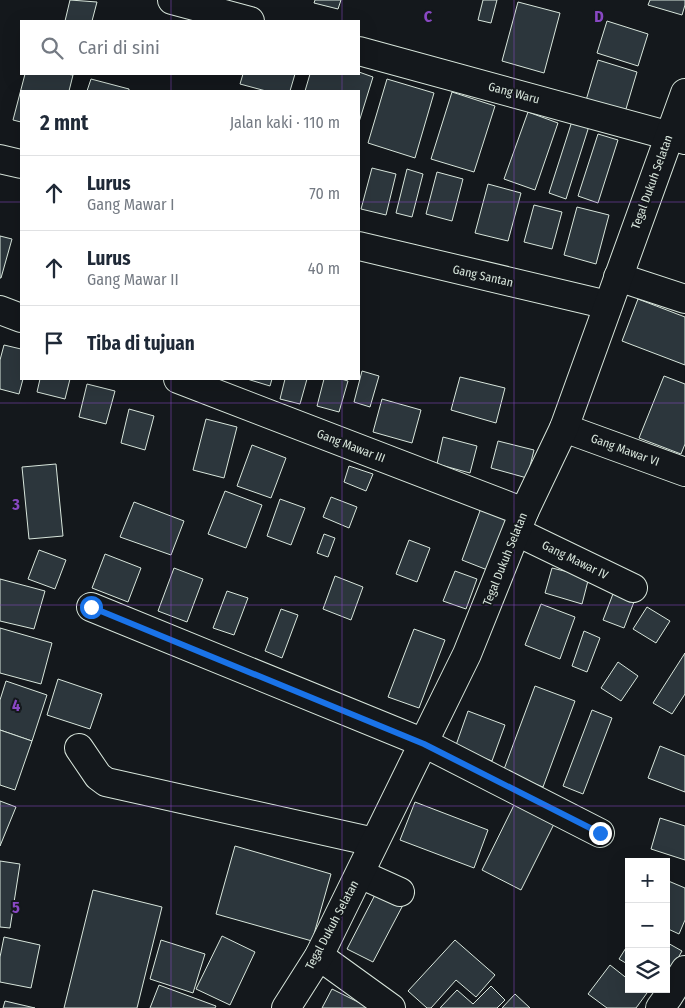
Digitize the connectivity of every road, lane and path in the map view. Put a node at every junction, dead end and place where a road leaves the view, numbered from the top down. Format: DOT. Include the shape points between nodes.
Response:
graph roads {
  1 [pos="172,0"];
  2 [pos="246,20"];
  3 [pos="360,51"];
  4 [pos="685,93"];
  5 [pos="677,138"];
  6 [pos="0,159"];
  7 [pos="20,164"];
  8 [pos="360,246"];
  9 [pos="618,277"];
  10 [pos="685,298"];
  11 [pos="608,305"];
  12 [pos="0,310"];
  13 [pos="20,318"];
  14 [pos="180,380"];
  15 [pos="564,428"];
  16 [pos="685,472"];
  17 [pos="521,522"];
  18 [pos="633,588"];
  19 [pos="91,607"];
  20 [pos="424,744"];
  21 [pos="79,748"];
  22 [pos="600,833"];
  23 [pos="374,842"];
  24 [pos="360,874"];
  25 [pos="400,892"];
  26 [pos="319,956"];
  27 [pos="685,970"];
  28 [pos="671,1004"];
  29 [pos="286,1008"];
  30 [pos="391,1008"];
  1 -- 2 [label="street"];
  3 -- 5 [label="street, Gang Waru"];
  4 -- 5 [label="street, Tegal Dukuh Selatan"];
  5 -- 9 [label="street, Tegal Dukuh Selatan"];
  6 -- 7 [label="street"];
  8 -- 11 [label="street, Gang Santan"];
  9 -- 10 [label="street"];
  9 -- 11 [label="street, Tegal Dukuh Selatan"];
  11 -- 15 [label="street, Tegal Dukuh Selatan"];
  12 -- 13 [label="street"];
  14 -- 17 [label="street, Gang Mawar III"];
  15 -- 16 [label="street, Gang Mawar VI"];
  15 -- 17 [label="street, Tegal Dukuh Selatan"];
  17 -- 18 [label="street, Gang Mawar IV"];
  17 -- 20 [label="street, Tegal Dukuh Selatan" via="467,654"];
  19 -- 20 [label="street"];
  20 -- 22 [label="street"];
  20 -- 23 [label="street, Tegal Dukuh Selatan"];
  21 -- 23 [label="street" via="98,776 106,782"];
  23 -- 24 [label="street, Tegal Dukuh Selatan"];
  24 -- 25 [label="street"];
  24 -- 26 [label="street, Tegal Dukuh Selatan"];
  26 -- 29 [label="street, Tegal Dukuh Selatan"];
  26 -- 30 [label="street"];
  27 -- 28 [label="street"];
}
